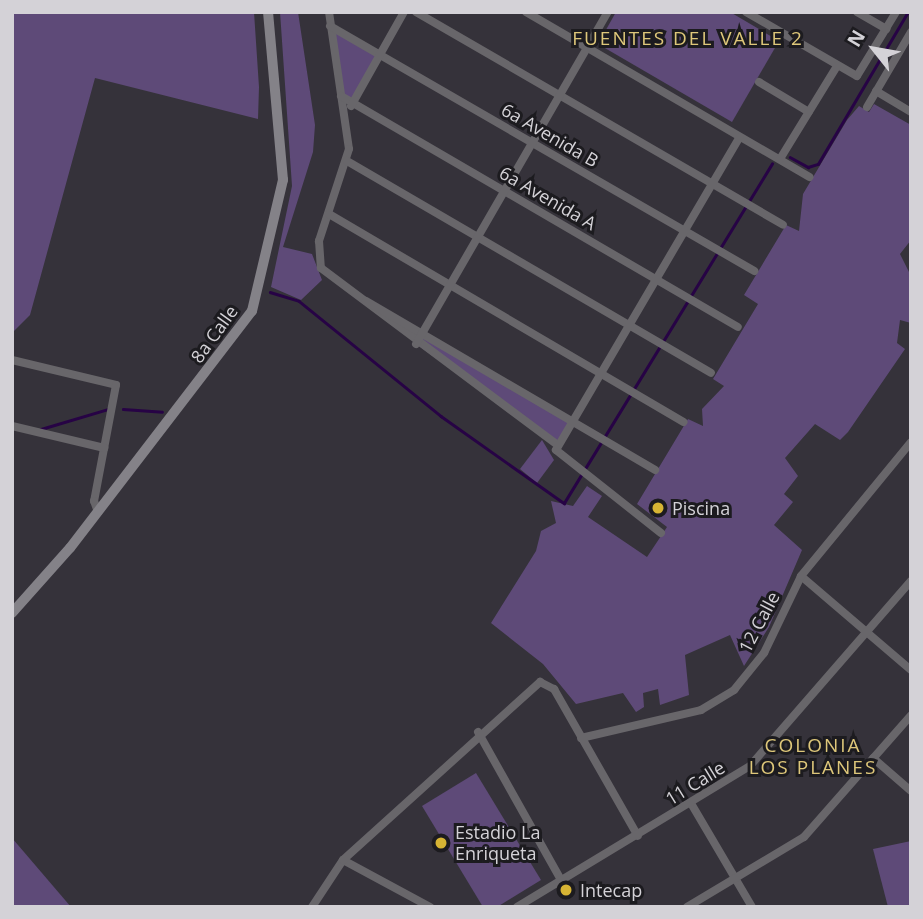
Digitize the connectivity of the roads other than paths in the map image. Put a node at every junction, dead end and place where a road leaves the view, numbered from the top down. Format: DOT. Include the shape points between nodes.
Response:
graph roads {
  1 [pos="268,12"];
  2 [pos="329,12"];
  3 [pos="404,12"];
  4 [pos="416,12"];
  5 [pos="526,12"];
  6 [pos="608,12"];
  7 [pos="746,12"];
  8 [pos="857,12"];
  9 [pos="896,12"];
  10 [pos="330,26"];
  11 [pos="886,29"];
  12 [pos="911,32"];
  13 [pos="587,47"];
  14 [pos="907,47"];
  15 [pos="379,55"];
  16 [pos="837,66"];
  17 [pos="759,82"];
  18 [pos="876,91"];
  19 [pos="341,96"];
  20 [pos="559,96"];
  21 [pos="352,103"];
  22 [pos="867,107"];
  23 [pos="809,112"];
  24 [pos="911,112"];
  25 [pos="346,114"];
  26 [pos="740,137"];
  27 [pos="532,143"];
  28 [pos="780,159"];
  29 [pos="347,161"];
  30 [pos="810,177"];
  31 [pos="712,185"];
  32 [pos="505,191"];
  33 [pos="329,214"];
  34 [pos="783,225"];
  35 [pos="684,231"];
  36 [pos="477,238"];
  37 [pos="754,271"];
  38 [pos="656,279"];
  39 [pos="333,282"];
  40 [pos="450,285"];
  41 [pos="629,326"];
  42 [pos="738,327"];
  43 [pos="422,333"];
  44 [pos="416,344"];
  45 [pos="12,360"];
  46 [pos="601,373"];
  47 [pos="711,373"];
  48 [pos="573,420"];
  49 [pos="683,422"];
  50 [pos="12,426"];
  51 [pos="911,442"];
  52 [pos="558,445"];
  53 [pos="104,448"];
  54 [pos="655,470"];
  55 [pos="98,512"];
  56 [pos="661,533"];
  57 [pos="801,576"];
  58 [pos="911,581"];
  59 [pos="12,613"];
  60 [pos="867,633"];
  61 [pos="911,670"];
  62 [pos="911,715"];
  63 [pos="478,733"];
  64 [pos="581,738"];
  65 [pos="873,758"];
  66 [pos="911,791"];
  67 [pos="692,805"];
  68 [pos="638,836"];
  69 [pos="343,860"];
  70 [pos="737,878"];
  71 [pos="561,880"];
  72 [pos="312,907"];
  73 [pos="430,907"];
  74 [pos="517,907"];
  75 [pos="687,907"];
  76 [pos="752,907"];
  1 -- 55 [label="main road, 8a Calle" via="283,180 258,296 236,337"];
  2 -- 10 [label="street"];
  3 -- 15 [label="street"];
  4 -- 20 [label="street"];
  5 -- 13 [label="street"];
  6 -- 13 [label="street"];
  7 -- 16 [label="street"];
  8 -- 11 [label="street"];
  9 -- 11 [label="street"];
  10 -- 15 [label="street, 6a Avenida B"];
  10 -- 19 [label="street"];
  11 -- 16 [label="street" via="857,76"];
  12 -- 14 [label="street"];
  13 -- 20 [label="street"];
  13 -- 26 [label="street"];
  14 -- 18 [label="street"];
  15 -- 21 [label="street"];
  15 -- 27 [label="street, 6a Avenida B"];
  16 -- 23 [label="street"];
  17 -- 23 [label="street"];
  18 -- 22 [label="street"];
  18 -- 24 [label="street"];
  19 -- 21 [label="street, 6a Avenida A"];
  19 -- 25 [label="street"];
  20 -- 27 [label="street"];
  20 -- 31 [label="street"];
  21 -- 25 [label="street"];
  21 -- 32 [label="street, 6a Avenida A"];
  23 -- 28 [label="street"];
  25 -- 29 [label="street"];
  26 -- 28 [label="street"];
  26 -- 31 [label="street"];
  27 -- 32 [label="street"];
  27 -- 35 [label="street, 6a Avenida B"];
  28 -- 30 [label="street"];
  29 -- 33 [label="street"];
  29 -- 36 [label="street"];
  31 -- 34 [label="street"];
  31 -- 35 [label="street"];
  32 -- 36 [label="street"];
  32 -- 38 [label="street, 6a Avenida A"];
  33 -- 39 [label="street" via="317,254"];
  33 -- 40 [label="street"];
  35 -- 37 [label="street, 6a Avenida B"];
  35 -- 38 [label="street"];
  36 -- 40 [label="street"];
  36 -- 41 [label="street"];
  38 -- 41 [label="street"];
  38 -- 42 [label="street, 6a Avenida A"];
  39 -- 43 [label="street"];
  39 -- 44 [label="street"];
  40 -- 43 [label="street"];
  40 -- 46 [label="street"];
  41 -- 46 [label="street"];
  41 -- 47 [label="street"];
  43 -- 44 [label="street"];
  43 -- 48 [label="street"];
  44 -- 52 [label="street"];
  45 -- 53 [label="street" via="114,382 117,398"];
  46 -- 48 [label="street"];
  46 -- 49 [label="street"];
  48 -- 52 [label="street"];
  48 -- 54 [label="street"];
  50 -- 53 [label="street"];
  51 -- 57 [label="street, 12 Calle"];
  52 -- 56 [label="street" via="559,456"];
  53 -- 55 [label="street" via="94,501"];
  55 -- 59 [label="main road, 8a Calle"];
  57 -- 60 [label="street"];
  57 -- 64 [label="street, 12 Calle" via="764,653 734,690 701,710"];
  58 -- 60 [label="street, 11 Calle"];
  60 -- 61 [label="street"];
  60 -- 67 [label="street, 11 Calle" via="750,766"];
  62 -- 65 [label="street"];
  63 -- 64 [label="street" via="538,682 554,689"];
  63 -- 69 [label="street"];
  63 -- 71 [label="street"];
  64 -- 68 [label="street"];
  65 -- 66 [label="street"];
  65 -- 70 [label="street" via="804,837"];
  67 -- 68 [label="street, 11 Calle"];
  67 -- 70 [label="street"];
  68 -- 71 [label="street, 11 Calle"];
  69 -- 72 [label="street"];
  69 -- 73 [label="street"];
  70 -- 75 [label="street"];
  70 -- 76 [label="street"];
  71 -- 74 [label="street, 11 Calle"];
}
